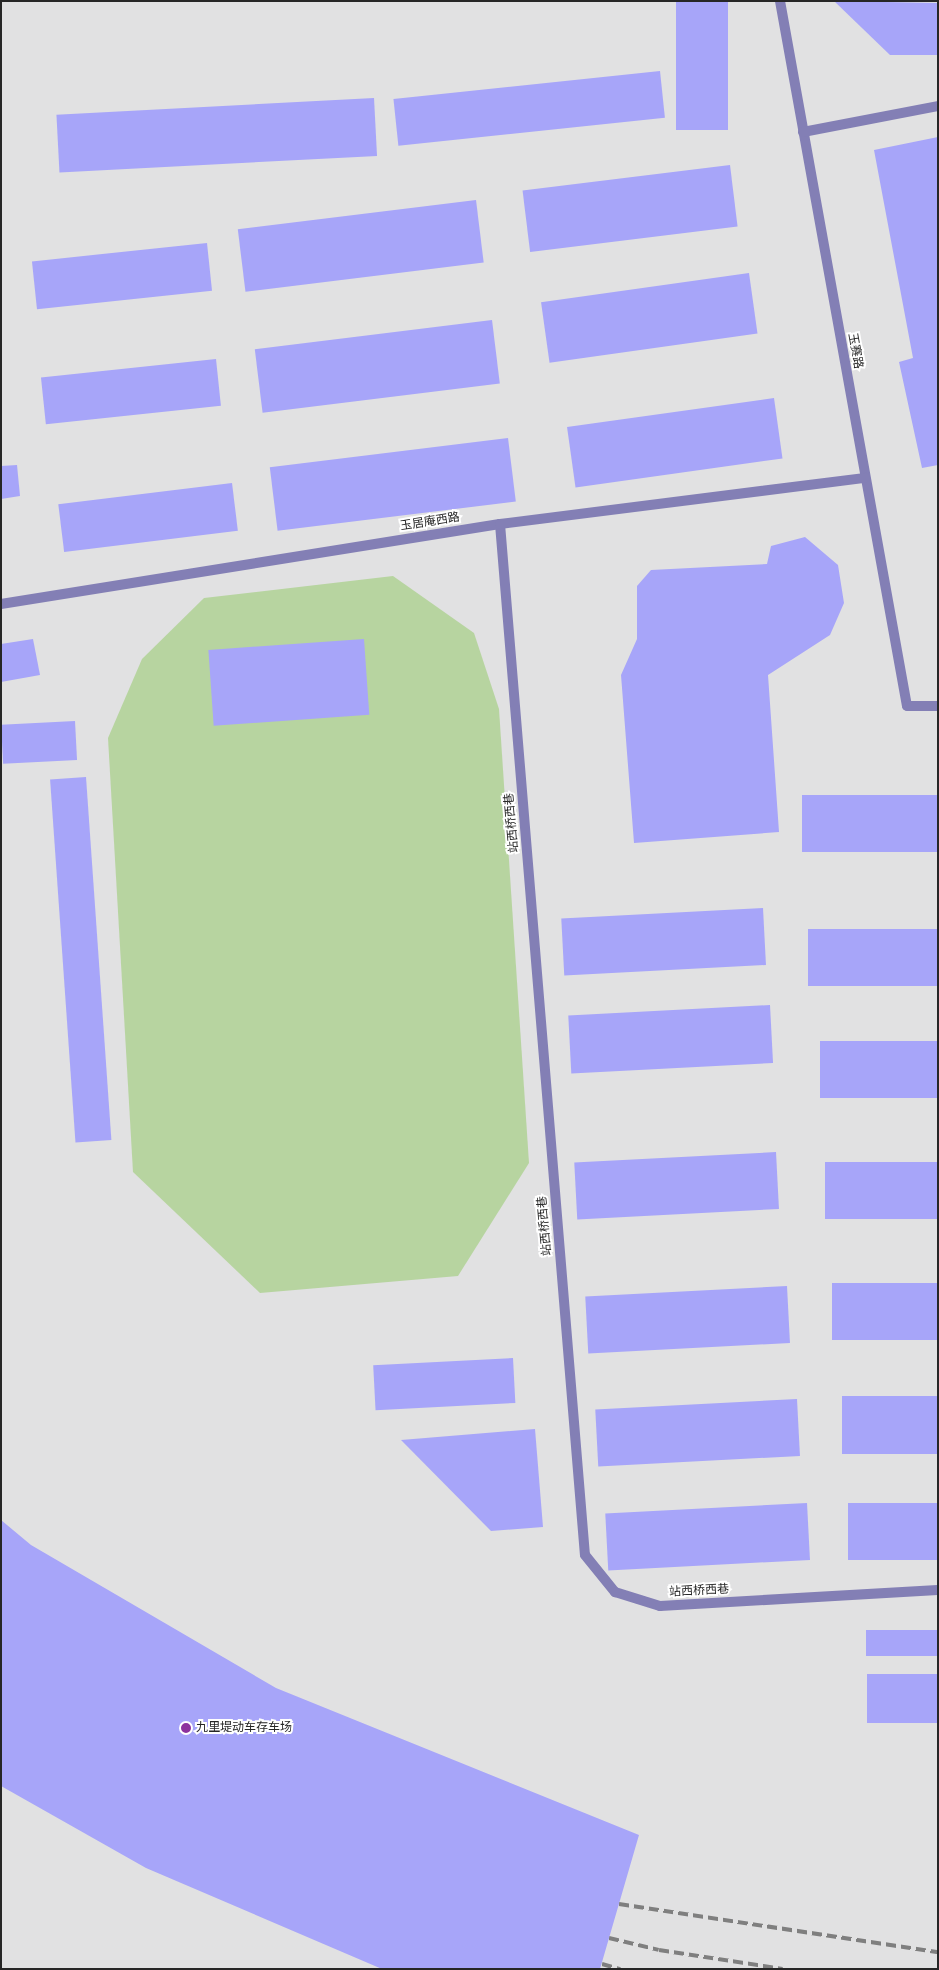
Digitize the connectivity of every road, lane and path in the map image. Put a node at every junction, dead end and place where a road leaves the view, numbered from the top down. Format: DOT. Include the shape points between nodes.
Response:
graph roads {
  1 [pos="780,1"];
  2 [pos="938,106"];
  3 [pos="802,132"];
  4 [pos="865,478"];
  5 [pos="500,524"];
  6 [pos="1,604"];
  7 [pos="938,706"];
  8 [pos="938,1590"];
  1 -- 3 [label="street, 玉赛路"];
  2 -- 3 [label="street"];
  3 -- 4 [label="street, 玉赛路"];
  4 -- 5 [label="street, 玉居庵西路"];
  4 -- 7 [label="street, 玉赛路" via="907,706"];
  5 -- 6 [label="street, 玉居庵西路"];
  5 -- 8 [label="street, 站西桥西巷" via="585,1555 615,1592 660,1606"];
}
